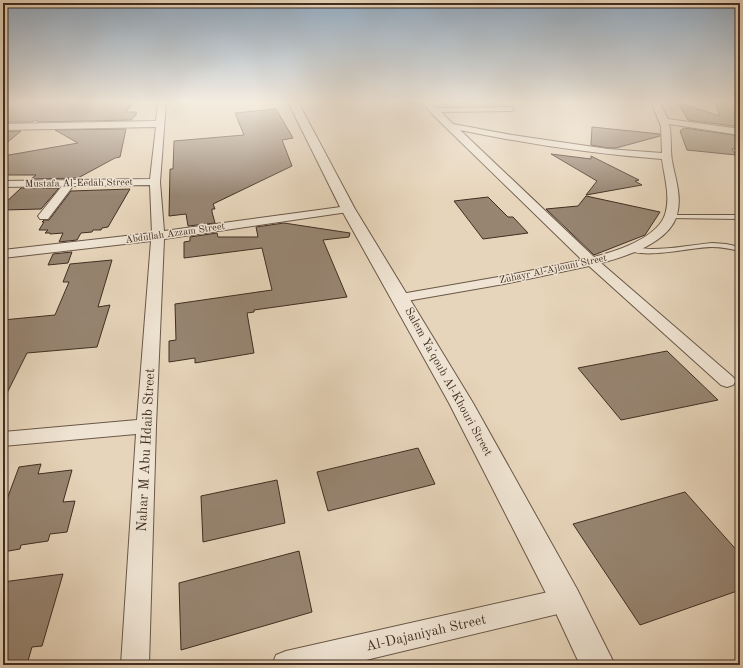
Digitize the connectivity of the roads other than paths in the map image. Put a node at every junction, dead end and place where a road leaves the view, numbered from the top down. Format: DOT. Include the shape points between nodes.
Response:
graph roads {
  1 [pos="158,133"];
  2 [pos="309,133"];
  3 [pos="457,133"];
  4 [pos="486,133"];
  5 [pos="666,133"];
  6 [pos="666,156"];
  7 [pos="155,182"];
  8 [pos="70,183"];
  9 [pos="3,184"];
  10 [pos="348,209"];
  11 [pos="44,216"];
  12 [pos="671,217"];
  13 [pos="740,217"];
  14 [pos="158,236"];
  15 [pos="630,249"];
  16 [pos="740,249"];
  17 [pos="8,254"];
  18 [pos="592,262"];
  19 [pos="3,268"];
  20 [pos="401,298"];
  21 [pos="727,381"];
  22 [pos="146,426"];
  23 [pos="3,439"];
  24 [pos="566,600"];
  25 [pos="135,665"];
  26 [pos="286,665"];
  27 [pos="598,665"];
  1 -- 7 [label="street, Nahar M Abu Hdaib Street"];
  2 -- 10 [label="street, Salem Ya'qoub Al-Khouri Street"];
  3 -- 18 [label="street"];
  4 -- 6 [label="street" via="608,152"];
  5 -- 6 [label="street"];
  6 -- 12 [label="street" via="672,199"];
  7 -- 8 [label="street, Mustafa Al-Eedah Street"];
  7 -- 14 [label="street, Nahar M Abu Hdaib Street"];
  8 -- 9 [label="street, Mustafa Al-Eedah Street"];
  8 -- 11 [label="street"];
  10 -- 14 [label="street, Abdullah Azzam Street"];
  10 -- 20 [label="street, Salem Ya'qoub Al-Khouri Street"];
  12 -- 13 [label="lane"];
  12 -- 15 [label="street, Zuhayr Al-Ajlouni Street" via="667,225 656,235"];
  14 -- 17 [label="street, Abdullah Azzam Street"];
  14 -- 22 [label="street, Nahar M Abu Hdaib Street"];
  15 -- 16 [label="lane" via="652,252 710,244"];
  15 -- 18 [label="street, Zuhayr Al-Ajlouni Street"];
  17 -- 19 [label="street"];
  18 -- 20 [label="street, Zuhayr Al-Ajlouni Street"];
  18 -- 21 [label="street"];
  20 -- 24 [label="street, Salem Ya'qoub Al-Khouri Street" via="461,403"];
  22 -- 23 [label="street"];
  22 -- 25 [label="street, Nahar M Abu Hdaib Street"];
  24 -- 26 [label="street, Al-Dajaniyah Street"];
  24 -- 27 [label="street, Salem Ya'qoub Al-Khouri Street"];
}
